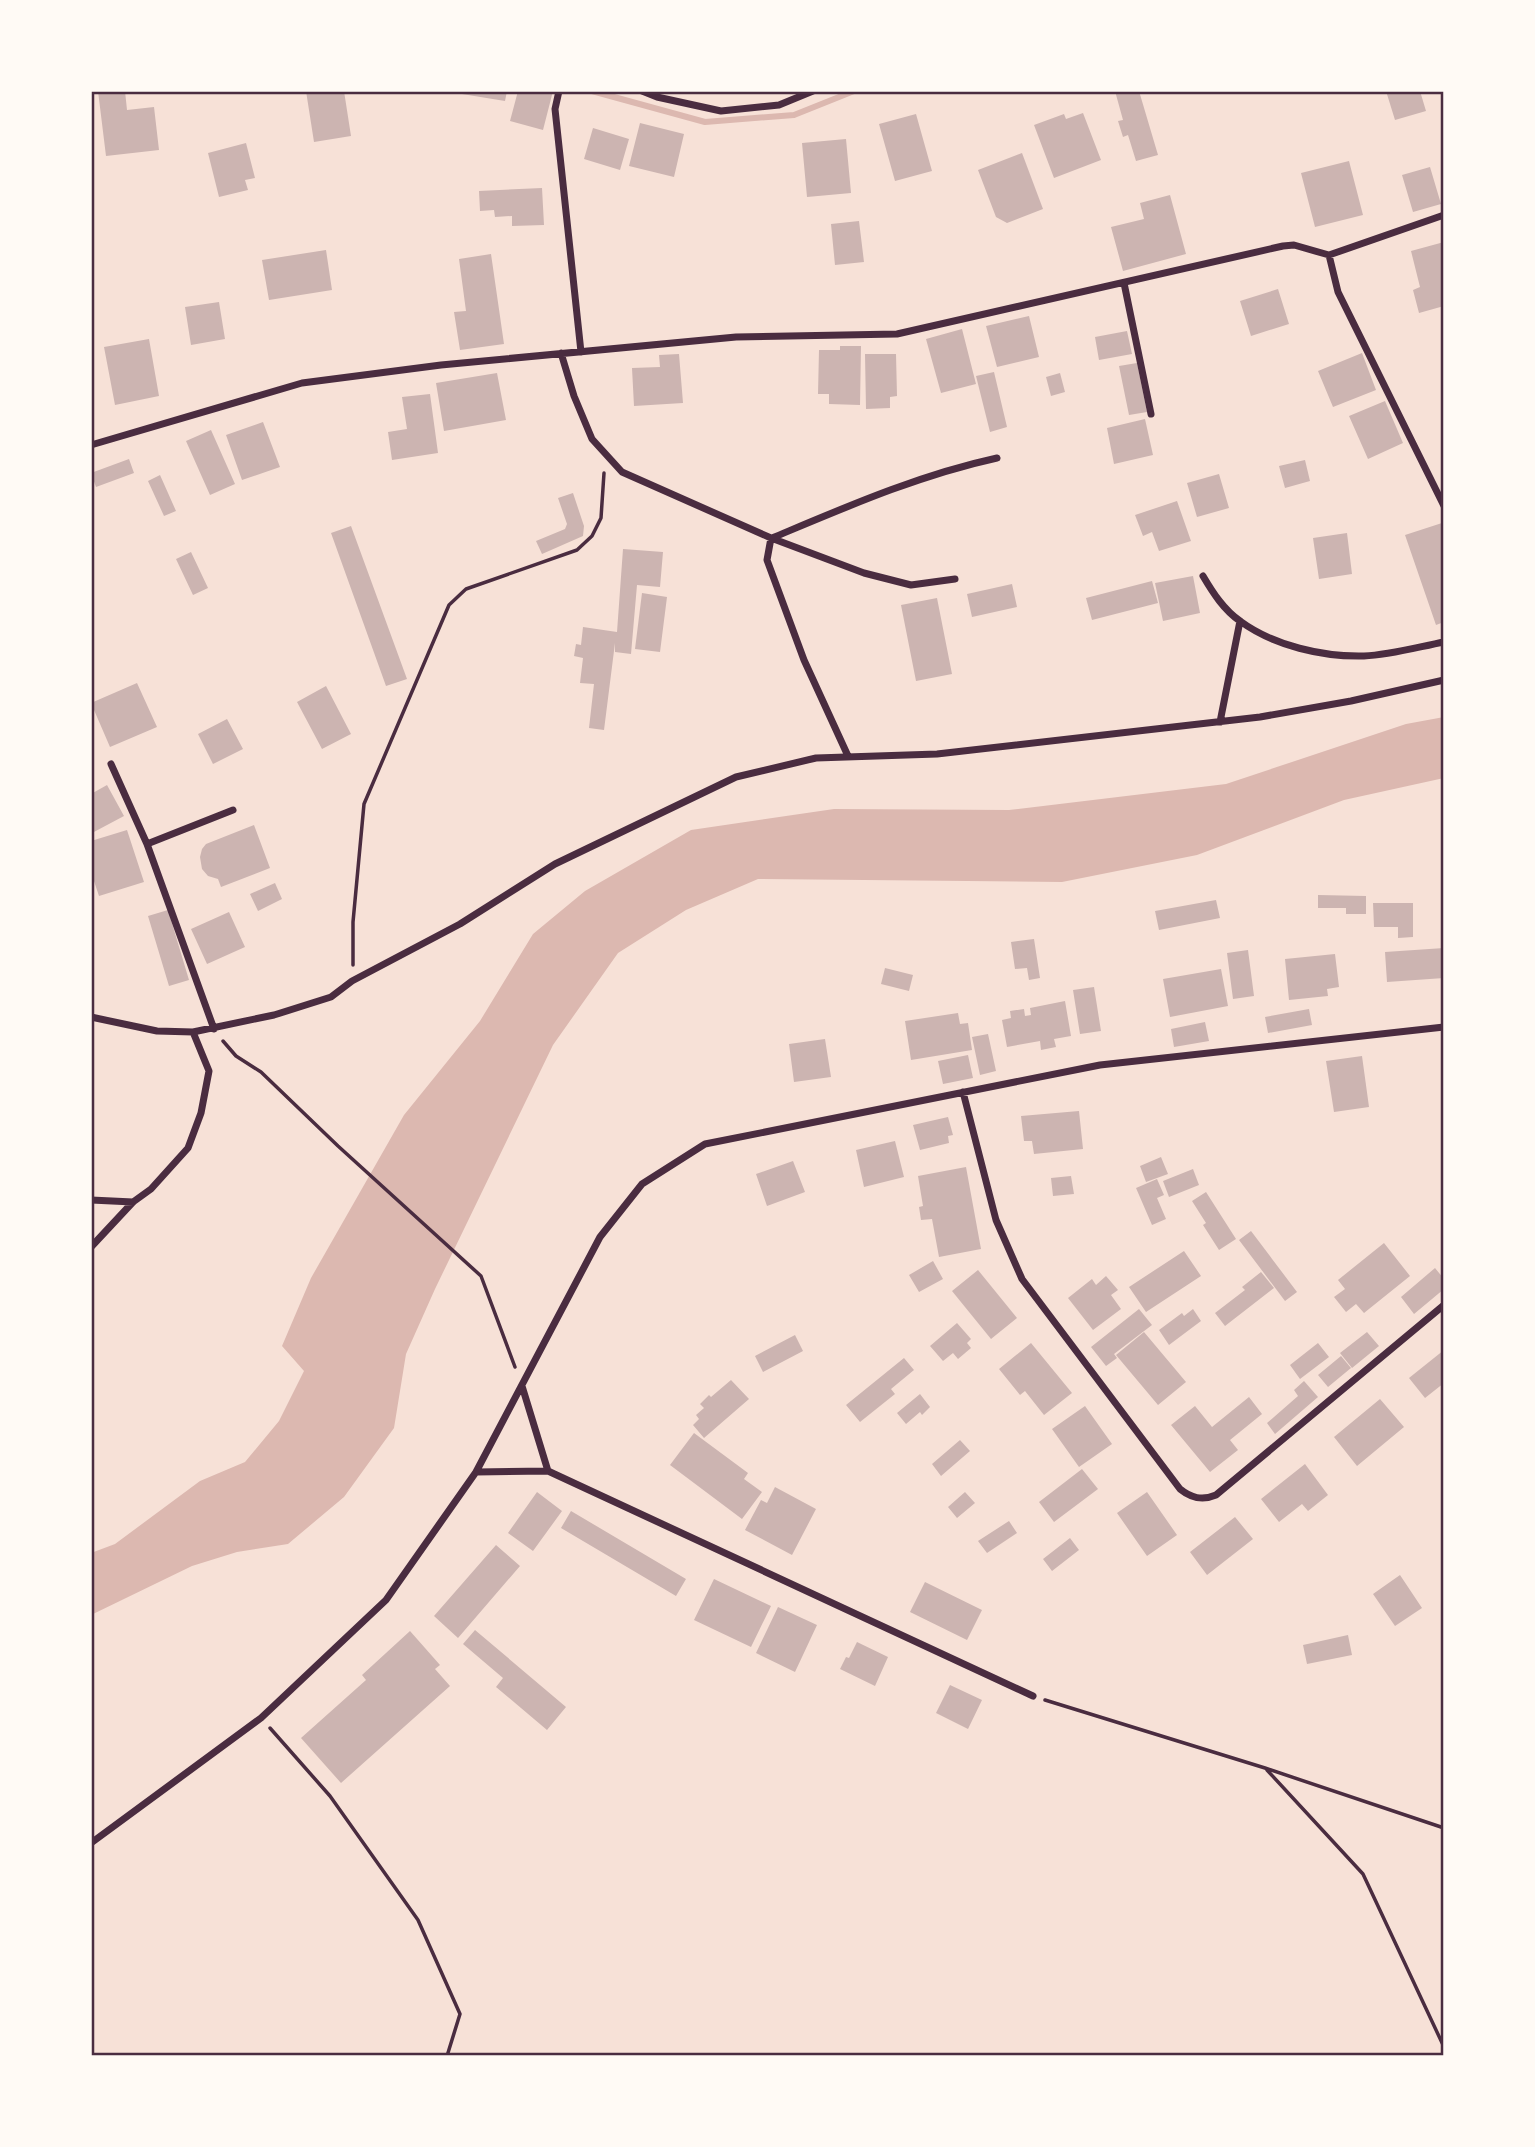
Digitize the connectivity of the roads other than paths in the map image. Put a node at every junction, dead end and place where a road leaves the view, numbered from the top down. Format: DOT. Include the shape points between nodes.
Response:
graph roads {
  1 [pos="559,91"];
  2 [pos="642,91"];
  3 [pos="813,91"];
  4 [pos="1444,215"];
  5 [pos="1329,255"];
  6 [pos="1124,283"];
  7 [pos="582,352"];
  8 [pos="561,353"];
  9 [pos="1151,414"];
  10 [pos="91,445"];
  11 [pos="997,458"];
  12 [pos="1444,506"];
  13 [pos="771,538"];
  14 [pos="1203,576"];
  15 [pos="955,579"];
  16 [pos="1240,621"];
  17 [pos="1444,642"];
  18 [pos="1444,680"];
  19 [pos="1220,722"];
  20 [pos="848,756"];
  21 [pos="111,764"];
  22 [pos="233,810"];
  23 [pos="147,845"];
  24 [pos="91,1017"];
  25 [pos="1444,1027"];
  26 [pos="214,1029"];
  27 [pos="193,1032"];
  28 [pos="963,1092"];
  29 [pos="91,1200"];
  30 [pos="133,1202"];
  31 [pos="91,1247"];
  32 [pos="1444,1306"];
  33 [pos="522,1385"];
  34 [pos="548,1471"];
  35 [pos="476,1472"];
  36 [pos="1033,1696"];
  37 [pos="91,1843"];
  1 -- 7 [label="street" via="555,109"];
  2 -- 3 [label="street" via="721,111 779,105"];
  4 -- 5 [label="street"];
  5 -- 6 [label="street" via="1283,246"];
  5 -- 12 [label="street" via="1338,292"];
  6 -- 7 [label="street" via="897,334 736,337"];
  6 -- 9 [label="street"];
  7 -- 8 [label="street"];
  8 -- 10 [label="street" via="302,383"];
  8 -- 13 [label="street" via="592,439 622,472"];
  11 -- 13 [label="street" via="912,481"];
  13 -- 15 [label="street" via="864,573 911,585"];
  13 -- 20 [label="street" via="767,560 804,660"];
  14 -- 16 [label="street"];
  16 -- 17 [label="street" via="1276,640 1337,655 1366,656"];
  16 -- 19 [label="street"];
  18 -- 19 [label="street" via="1351,701"];
  19 -- 20 [label="street" via="937,754"];
  20 -- 26 [label="street" via="816,758 736,776 555,864 460,924 352,981 331,998"];
  21 -- 23 [label="street"];
  22 -- 23 [label="street"];
  23 -- 26 [label="street"];
  24 -- 27 [label="street" via="157,1031"];
  25 -- 28 [label="street" via="1100,1065"];
  26 -- 27 [label="street"];
  27 -- 30 [label="street" via="209,1071 201,1113 188,1148"];
  28 -- 32 [label="street" via="996,1220 1022,1279 1188,1495 1200,1499 1216,1495"];
  28 -- 33 [label="street" via="705,1144 642,1184 600,1237"];
  29 -- 30 [label="street"];
  30 -- 31 [label="street"];
  33 -- 34 [label="street"];
  33 -- 35 [label="street"];
  34 -- 35 [label="street"];
  34 -- 36 [label="street"];
  35 -- 37 [label="street" via="386,1600 261,1718"];
}
